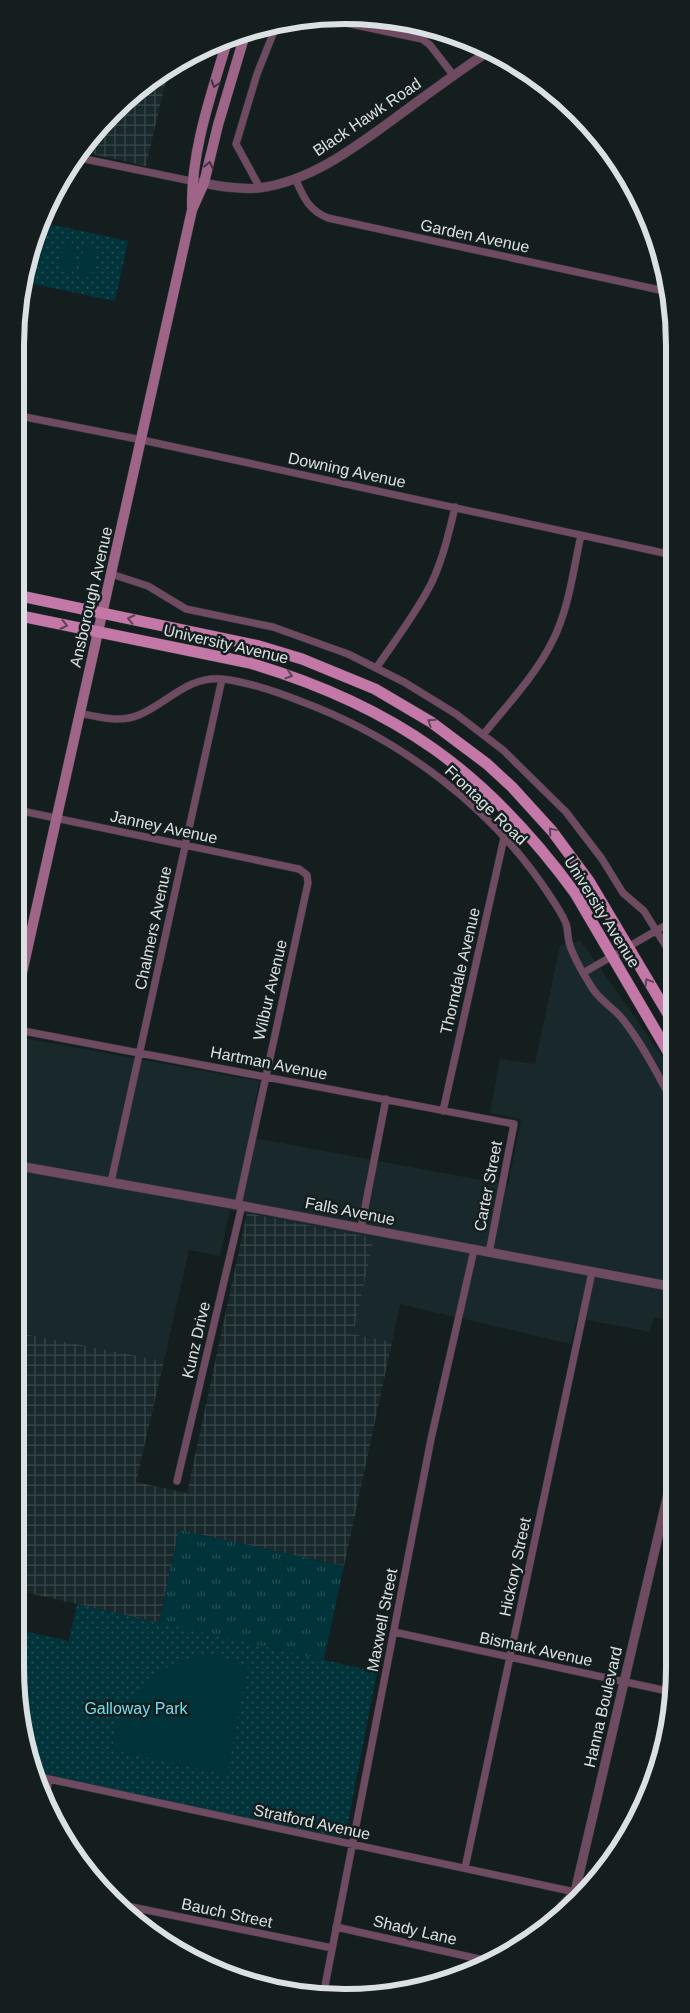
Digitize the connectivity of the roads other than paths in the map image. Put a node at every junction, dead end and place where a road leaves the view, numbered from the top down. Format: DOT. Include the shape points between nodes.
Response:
graph roads {
  1 [pos="350,24"];
  2 [pos="274,32"];
  3 [pos="243,41"];
  4 [pos="226,47"];
  5 [pos="484,55"];
  6 [pos="454,76"];
  7 [pos="84,159"];
  8 [pos="295,178"];
  9 [pos="192,181"];
  10 [pos="204,183"];
  11 [pos="260,188"];
  12 [pos="192,210"];
  13 [pos="662,290"];
  14 [pos="24,418"];
  15 [pos="142,440"];
  16 [pos="455,507"];
  17 [pos="581,535"];
  18 [pos="666,553"];
  19 [pos="111,574"];
  20 [pos="24,597"];
  21 [pos="102,613"];
  22 [pos="24,617"];
  23 [pos="98,632"];
  24 [pos="377,667"];
  25 [pos="222,679"];
  26 [pos="80,713"];
  27 [pos="484,735"];
  28 [pos="24,811"];
  29 [pos="56,818"];
  30 [pos="504,838"];
  31 [pos="186,845"];
  32 [pos="304,871"];
  33 [pos="666,925"];
  34 [pos="657,931"];
  35 [pos="626,947"];
  36 [pos="666,949"];
  37 [pos="612,956"];
  38 [pos="24,964"];
  39 [pos="583,973"];
  40 [pos="666,1011"];
  41 [pos="24,1031"];
  42 [pos="666,1048"];
  43 [pos="140,1053"];
  44 [pos="265,1077"];
  45 [pos="666,1090"];
  46 [pos="386,1099"];
  47 [pos="443,1110"];
  48 [pos="514,1124"];
  49 [pos="24,1167"];
  50 [pos="111,1182"];
  51 [pos="240,1205"];
  52 [pos="361,1228"];
  53 [pos="474,1250"];
  54 [pos="489,1252"];
  55 [pos="592,1272"];
  56 [pos="666,1286"];
  57 [pos="177,1481"];
  58 [pos="666,1502"];
  59 [pos="394,1632"];
  60 [pos="510,1657"];
  61 [pos="624,1682"];
  62 [pos="666,1691"];
  63 [pos="43,1778"];
  64 [pos="49,1779"];
  65 [pos="47,1789"];
  66 [pos="352,1844"];
  67 [pos="465,1868"];
  68 [pos="575,1892"];
  69 [pos="130,1907"];
  70 [pos="336,1927"];
  71 [pos="332,1948"];
  72 [pos="482,1959"];
  73 [pos="324,1989"];
  1 -- 6 [label="street" via="422,39 430,44"];
  2 -- 11 [label="street" via="236,144"];
  10 -- 3 [label="main road, Ansborough Avenue, one-way"];
  4 -- 9 [label="main road, Ansborough Avenue, one-way"];
  5 -- 6 [label="street, Black Hawk Road"];
  6 -- 8 [label="street, Black Hawk Road" via="361,143"];
  7 -- 9 [label="street, Black Hawk Road"];
  8 -- 11 [label="street, Black Hawk Road"];
  8 -- 13 [label="street, Garden Avenue" via="306,204 317,214 328,218"];
  9 -- 10 [label="street, Black Hawk Road"];
  9 -- 12 [label="main road, Ansborough Avenue"];
  10 -- 11 [label="street, Black Hawk Road" via="230,188"];
  10 -- 12 [label="main road, Ansborough Avenue"];
  12 -- 15 [label="main road, Ansborough Avenue"];
  14 -- 15 [label="street, Downing Avenue"];
  15 -- 16 [label="street, Downing Avenue"];
  15 -- 19 [label="main road, Ansborough Avenue"];
  16 -- 17 [label="street, Downing Avenue"];
  16 -- 24 [label="street" via="432,581"];
  17 -- 18 [label="street, Downing Avenue"];
  17 -- 27 [label="street" via="564,611 552,642 534,671"];
  19 -- 21 [label="main road, Ansborough Avenue"];
  19 -- 24 [label="street" via="148,586 186,609 274,627"];
  20 -- 21 [label="main road, University Avenue"];
  21 -- 23 [label="main road, Ansborough Avenue"];
  35 -- 21 [label="main road, University Avenue, one-way" via="589,881 546,824 487,764 431,722 375,689 302,658"];
  22 -- 23 [label="main road, University Avenue, one-way"];
  23 -- 26 [label="main road, Ansborough Avenue"];
  23 -- 37 [label="main road, University Avenue, one-way" via="250,663 304,680 359,703 425,742 478,784 519,824 575,893"];
  24 -- 27 [label="street" via="432,698"];
  25 -- 26 [label="street, Frontage Road" via="190,684 138,716 109,719"];
  25 -- 30 [label="street, Frontage Road" via="288,696 366,730 438,777"];
  25 -- 31 [label="street, Chalmers Avenue"];
  26 -- 29 [label="main road, Ansborough Avenue"];
  27 -- 34 [label="street" via="524,769 566,812 598,853 623,893 644,910"];
  28 -- 29 [label="street, Janney Avenue"];
  29 -- 31 [label="street, Janney Avenue"];
  29 -- 38 [label="main road, Ansborough Avenue"];
  30 -- 39 [label="street, Frontage Road" via="540,881 561,914 572,951"];
  30 -- 47 [label="street, Thorndale Avenue"];
  31 -- 32 [label="street, Janney Avenue"];
  31 -- 43 [label="street, Chalmers Avenue"];
  32 -- 44 [label="street, Wilbur Avenue" via="308,883"];
  33 -- 34 [label="street"];
  34 -- 35 [label="street"];
  34 -- 36 [label="street"];
  35 -- 37 [label="street"];
  40 -- 35 [label="main road, University Avenue, one-way"];
  37 -- 39 [label="street"];
  37 -- 42 [label="main road, University Avenue"];
  39 -- 45 [label="street, Frontage Road" via="600,998 629,1027"];
  41 -- 43 [label="street, Hartman Avenue"];
  43 -- 44 [label="street, Hartman Avenue"];
  43 -- 50 [label="street, Chalmers Avenue"];
  44 -- 46 [label="street, Hartman Avenue"];
  44 -- 51 [label="street, Wilbur Avenue"];
  46 -- 47 [label="street, Hartman Avenue"];
  46 -- 52 [label="street"];
  47 -- 48 [label="street, Hartman Avenue"];
  48 -- 54 [label="street, Carter Street"];
  49 -- 50 [label="street, Falls Avenue"];
  50 -- 51 [label="street, Falls Avenue"];
  51 -- 52 [label="street, Falls Avenue"];
  51 -- 57 [label="street, Kunz Drive"];
  52 -- 53 [label="street, Falls Avenue"];
  53 -- 54 [label="street, Falls Avenue"];
  53 -- 59 [label="street, Maxwell Street" via="432,1435"];
  54 -- 55 [label="street, Falls Avenue"];
  55 -- 56 [label="street, Falls Avenue"];
  55 -- 60 [label="street, Hickory Street"];
  58 -- 61 [label="street, Hanna Boulevard"];
  59 -- 60 [label="street, Bismark Avenue"];
  59 -- 66 [label="street, Maxwell Street"];
  60 -- 61 [label="street, Bismark Avenue"];
  60 -- 67 [label="street, Hickory Street"];
  61 -- 62 [label="street, Bismark Avenue"];
  61 -- 68 [label="street, Hanna Boulevard"];
  63 -- 64 [label="street, Stratford Avenue"];
  64 -- 65 [label="street"];
  64 -- 66 [label="street, Stratford Avenue"];
  66 -- 67 [label="street, Stratford Avenue"];
  66 -- 70 [label="street, Maxwell Street"];
  67 -- 68 [label="street, Stratford Avenue"];
  69 -- 71 [label="street, Bauch Street"];
  70 -- 71 [label="street, Maxwell Street"];
  70 -- 72 [label="street, Shady Lane"];
  71 -- 73 [label="street, Maxwell Street"];
}
